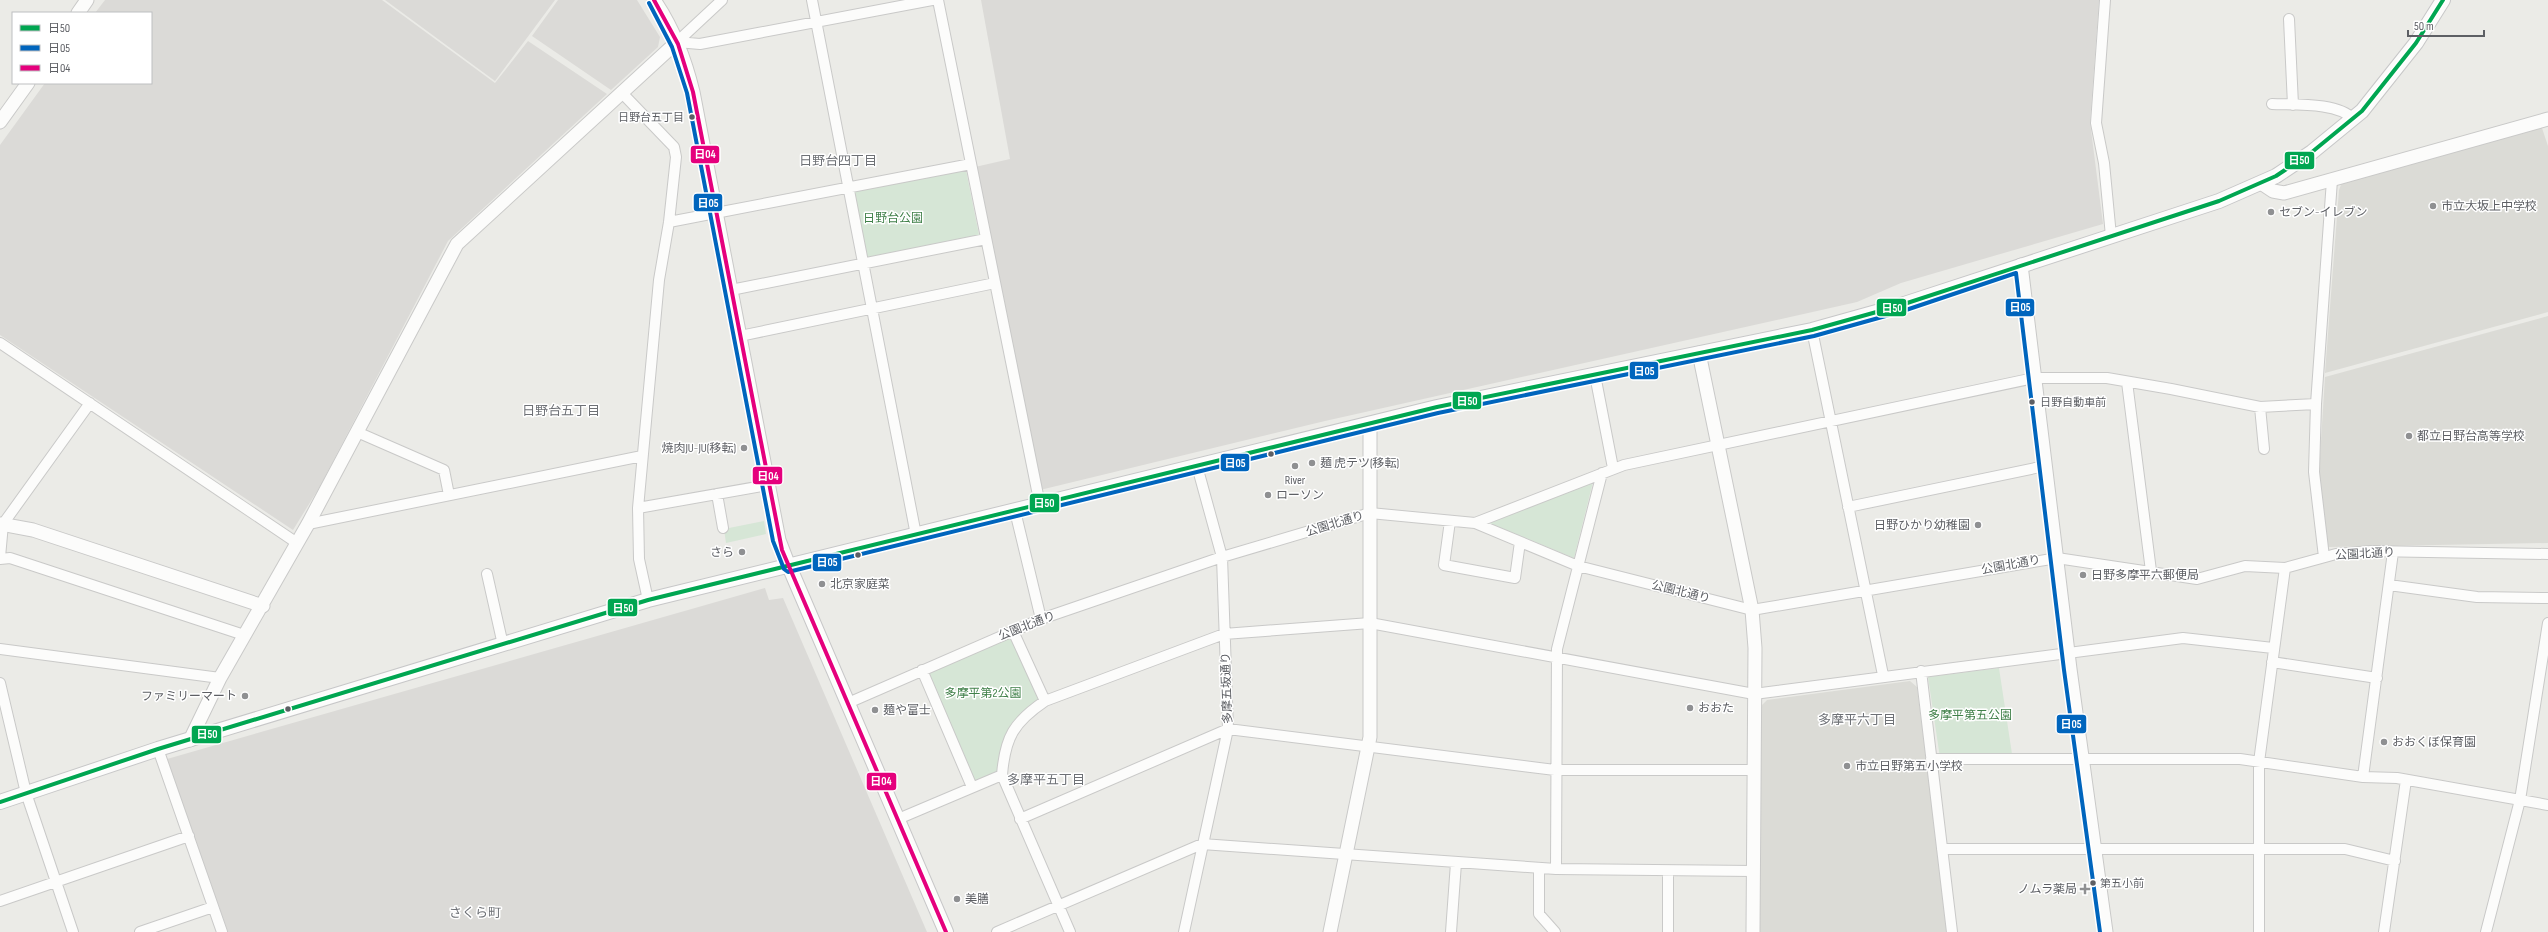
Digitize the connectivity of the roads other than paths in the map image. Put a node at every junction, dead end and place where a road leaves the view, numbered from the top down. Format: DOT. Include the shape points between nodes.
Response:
graph roads {
  1 [pos="87,0"];
  2 [pos="654,0"];
  3 [pos="722,0"];
  4 [pos="812,0"];
  5 [pos="932,0"];
  6 [pos="938,0"];
  7 [pos="2105,0"];
  8 [pos="2443,0"];
  9 [pos="79,12"];
  10 [pos="2289,19"];
  11 [pos="816,23"];
  12 [pos="677,42"];
  13 [pos="27,84"];
  14 [pos="622,93"];
  15 [pos="2272,104"];
  16 [pos="2293,105"];
  17 [pos="2353,119"];
  18 [pos="2548,119"];
  19 [pos="0,122"];
  20 [pos="971,164"];
  21 [pos="2332,180"];
  22 [pos="2261,182"];
  23 [pos="848,188"];
  24 [pos="716,214"];
  25 [pos="669,222"];
  26 [pos="2111,236"];
  27 [pos="986,238"];
  28 [pos="863,264"];
  29 [pos="2021,265"];
  30 [pos="995,283"];
  31 [pos="731,290"];
  32 [pos="872,308"];
  33 [pos="1812,330"];
  34 [pos="740,336"];
  35 [pos="0,343"];
  36 [pos="1699,353"];
  37 [pos="1595,375"];
  38 [pos="2034,378"];
  39 [pos="2127,382"];
  40 [pos="90,403"];
  41 [pos="2316,404"];
  42 [pos="2260,407"];
  43 [pos="1831,422"];
  44 [pos="1370,424"];
  45 [pos="357,432"];
  46 [pos="1718,444"];
  47 [pos="2264,449"];
  48 [pos="642,456"];
  49 [pos="1197,466"];
  50 [pos="2044,466"];
  51 [pos="1613,468"];
  52 [pos="1602,473"];
  53 [pos="768,485"];
  54 [pos="717,494"];
  55 [pos="449,495"];
  56 [pos="1040,505"];
  57 [pos="1848,507"];
  58 [pos="638,508"];
  59 [pos="1015,511"];
  60 [pos="1370,513"];
  61 [pos="1450,521"];
  62 [pos="1476,523"];
  63 [pos="1,524"];
  64 [pos="308,524"];
  65 [pos="723,528"];
  66 [pos="916,535"];
  67 [pos="1520,542"];
  68 [pos="297,543"];
  69 [pos="2393,552"];
  70 [pos="2548,554"];
  71 [pos="2324,557"];
  72 [pos="0,558"];
  73 [pos="1222,558"];
  74 [pos="2057,558"];
  75 [pos="789,566"];
  76 [pos="1578,566"];
  77 [pos="2285,568"];
  78 [pos="2151,571"];
  79 [pos="487,574"];
  80 [pos="2389,586"];
  81 [pos="1865,590"];
  82 [pos="2548,598"];
  83 [pos="648,600"];
  84 [pos="263,606"];
  85 [pos="1752,610"];
  86 [pos="1041,619"];
  87 [pos="1370,623"];
  88 [pos="2548,623"];
  89 [pos="1013,631"];
  90 [pos="1224,634"];
  91 [pos="244,635"];
  92 [pos="503,645"];
  93 [pos="2546,646"];
  94 [pos="2273,648"];
  95 [pos="0,649"];
  96 [pos="2068,652"];
  97 [pos="1556,656"];
  98 [pos="2272,662"];
  99 [pos="922,670"];
  100 [pos="1921,670"];
  101 [pos="1883,675"];
  102 [pos="220,678"];
  103 [pos="2377,678"];
  104 [pos="0,683"];
  105 [pos="1754,694"];
  106 [pos="1044,701"];
  107 [pos="848,703"];
  108 [pos="1228,729"];
  109 [pos="190,740"];
  110 [pos="1368,747"];
  111 [pos="158,749"];
  112 [pos="1931,759"];
  113 [pos="2084,759"];
  114 [pos="2259,762"];
  115 [pos="1555,770"];
  116 [pos="1753,770"];
  117 [pos="1002,774"];
  118 [pos="2364,777"];
  119 [pos="2406,780"];
  120 [pos="972,787"];
  121 [pos="26,793"];
  122 [pos="2520,800"];
  123 [pos="0,802"];
  124 [pos="2548,805"];
  125 [pos="1020,818"];
  126 [pos="898,819"];
  127 [pos="189,836"];
  128 [pos="1202,844"];
  129 [pos="1942,849"];
  130 [pos="2095,849"];
  131 [pos="2259,849"];
  132 [pos="1347,856"];
  133 [pos="2395,861"];
  134 [pos="1456,863"];
  135 [pos="1538,868"];
  136 [pos="1556,869"];
  137 [pos="1668,871"];
  138 [pos="1753,871"];
  139 [pos="56,882"];
  140 [pos="0,901"];
  141 [pos="1058,906"];
  142 [pos="213,907"];
  143 [pos="73,932"];
  144 [pos="140,932"];
  145 [pos="222,932"];
  146 [pos="946,932"];
  147 [pos="997,932"];
  148 [pos="1070,932"];
  149 [pos="1184,932"];
  150 [pos="1330,932"];
  151 [pos="1451,932"];
  152 [pos="1556,932"];
  153 [pos="1668,932"];
  154 [pos="1753,932"];
  155 [pos="1952,932"];
  156 [pos="2106,932"];
  157 [pos="2259,932"];
  158 [pos="2384,932"];
  159 [pos="2486,932"];
  1 -- 9 [label="street"];
  2 -- 12 [label="street" via="667,19"];
  3 -- 12 [label="street"];
  4 -- 11 [label="street"];
  5 -- 11 [label="street"];
  6 -- 20 [label="street"];
  7 -- 26 [label="street" via="2096,123 2104,163"];
  8 -- 17 [label="main road" via="2396,71"];
  10 -- 16 [label="street"];
  11 -- 12 [label="street" via="700,44"];
  11 -- 23 [label="street"];
  12 -- 14 [label="street"];
  12 -- 24 [label="street" via="693,92"];
  13 -- 19 [label="street"];
  14 -- 25 [label="street" via="674,147 676,157"];
  14 -- 45 [label="street" via="457,244"];
  15 -- 16 [label="street"];
  16 -- 17 [label="street" via="2331,107 2348,113"];
  17 -- 22 [label="main road" via="2312,152"];
  18 -- 21 [label="street"];
  20 -- 23 [label="street"];
  20 -- 27 [label="street"];
  21 -- 22 [label="street" via="2284,193 2273,191"];
  21 -- 41 [label="street"];
  22 -- 26 [label="main road" via="2219,201"];
  23 -- 24 [label="street"];
  23 -- 28 [label="street"];
  24 -- 25 [label="street"];
  24 -- 31 [label="street"];
  25 -- 48 [label="street" via="659,280"];
  26 -- 29 [label="main road"];
  27 -- 28 [label="street"];
  27 -- 30 [label="street"];
  28 -- 31 [label="street"];
  28 -- 32 [label="street"];
  29 -- 33 [label="main road" via="1898,306"];
  29 -- 38 [label="street"];
  30 -- 32 [label="street"];
  30 -- 56 [label="street"];
  31 -- 34 [label="street"];
  32 -- 34 [label="street"];
  32 -- 66 [label="street"];
  33 -- 36 [label="main road"];
  33 -- 43 [label="street"];
  34 -- 53 [label="street"];
  35 -- 40 [label="street"];
  36 -- 37 [label="main road"];
  36 -- 46 [label="street"];
  37 -- 44 [label="main road"];
  37 -- 51 [label="street"];
  38 -- 39 [label="street" via="2108,378"];
  38 -- 43 [label="street"];
  38 -- 50 [label="street"];
  39 -- 42 [label="street"];
  39 -- 78 [label="street"];
  40 -- 63 [label="street"];
  40 -- 68 [label="street"];
  41 -- 42 [label="street"];
  41 -- 71 [label="street" via="2314,472"];
  42 -- 47 [label="street"];
  43 -- 46 [label="street"];
  43 -- 57 [label="street"];
  44 -- 49 [label="main road"];
  44 -- 60 [label="street"];
  45 -- 55 [label="street" via="444,470"];
  45 -- 64 [label="street"];
  46 -- 51 [label="street"];
  46 -- 85 [label="street"];
  48 -- 55 [label="street"];
  48 -- 58 [label="street"];
  49 -- 56 [label="main road"];
  49 -- 73 [label="street, 多摩五坂通り"];
  50 -- 57 [label="street"];
  50 -- 74 [label="street"];
  51 -- 52 [label="street"];
  52 -- 62 [label="street"];
  52 -- 76 [label="street"];
  53 -- 54 [label="street"];
  53 -- 75 [label="street" via="779,540"];
  54 -- 58 [label="street"];
  54 -- 65 [label="street"];
  55 -- 64 [label="street"];
  56 -- 59 [label="main road"];
  57 -- 81 [label="street"];
  58 -- 83 [label="street" via="639,559"];
  59 -- 66 [label="main road"];
  59 -- 86 [label="street"];
  60 -- 61 [label="street, 公園北通り"];
  60 -- 73 [label="street, 公園北通り"];
  60 -- 87 [label="street"];
  61 -- 62 [label="street, 公園北通り"];
  61 -- 67 [label="street" via="1444,565 1515,578"];
  62 -- 67 [label="street, 公園北通り"];
  63 -- 72 [label="street"];
  63 -- 84 [label="street" via="40,532"];
  64 -- 68 [label="street"];
  66 -- 75 [label="main road"];
  67 -- 76 [label="street, 公園北通り"];
  68 -- 84 [label="street"];
  69 -- 70 [label="street, 公園北通り"];
  69 -- 71 [label="street, 公園北通り" via="2371,551"];
  69 -- 80 [label="street"];
  71 -- 77 [label="street, 公園北通り"];
  72 -- 91 [label="street" via="10,558"];
  73 -- 86 [label="street, 公園北通り"];
  73 -- 90 [label="street, 多摩五坂通り"];
  74 -- 78 [label="street, 公園北通り"];
  74 -- 81 [label="street, 公園北通り"];
  74 -- 96 [label="street"];
  75 -- 83 [label="main road"];
  75 -- 107 [label="main road"];
  76 -- 85 [label="street, 公園北通り"];
  76 -- 97 [label="street"];
  77 -- 78 [label="street, 公園北通り" via="2245,566 2197,579"];
  77 -- 94 [label="street"];
  79 -- 92 [label="street"];
  80 -- 82 [label="street" via="2477,597"];
  80 -- 103 [label="street"];
  81 -- 85 [label="street, 公園北通り"];
  81 -- 101 [label="street"];
  83 -- 92 [label="main road"];
  84 -- 91 [label="street"];
  85 -- 105 [label="street" via="1755,648"];
  86 -- 89 [label="street, 公園北通り"];
  87 -- 90 [label="street"];
  87 -- 97 [label="street"];
  87 -- 110 [label="street"];
  88 -- 93 [label="street"];
  89 -- 99 [label="street, 公園北通り"];
  89 -- 106 [label="street"];
  90 -- 106 [label="street"];
  90 -- 108 [label="street, 多摩五坂通り"];
  91 -- 102 [label="street"];
  92 -- 109 [label="main road"];
  93 -- 122 [label="street"];
  94 -- 96 [label="street" via="2183,638"];
  94 -- 98 [label="street"];
  95 -- 102 [label="street"];
  96 -- 100 [label="street"];
  96 -- 113 [label="street"];
  97 -- 105 [label="street"];
  97 -- 115 [label="street"];
  98 -- 103 [label="street"];
  98 -- 114 [label="street"];
  99 -- 107 [label="street, 公園北通り"];
  99 -- 120 [label="street"];
  100 -- 101 [label="street"];
  100 -- 112 [label="street"];
  101 -- 105 [label="street"];
  102 -- 109 [label="street"];
  103 -- 118 [label="street"];
  104 -- 121 [label="street"];
  105 -- 116 [label="street"];
  106 -- 117 [label="street" via="1012,730 1004,752"];
  107 -- 126 [label="main road"];
  108 -- 110 [label="street"];
  108 -- 125 [label="street"];
  108 -- 128 [label="street, 多摩五坂通り"];
  109 -- 111 [label="main road"];
  110 -- 115 [label="street"];
  110 -- 132 [label="street"];
  111 -- 121 [label="main road"];
  111 -- 127 [label="street"];
  112 -- 113 [label="street"];
  112 -- 129 [label="street"];
  113 -- 114 [label="street" via="2240,759"];
  113 -- 130 [label="street"];
  114 -- 118 [label="street"];
  114 -- 131 [label="street"];
  115 -- 116 [label="street"];
  115 -- 136 [label="street"];
  116 -- 138 [label="street"];
  117 -- 120 [label="street"];
  117 -- 125 [label="street"];
  118 -- 119 [label="street"];
  119 -- 122 [label="street"];
  119 -- 133 [label="street"];
  120 -- 126 [label="street"];
  121 -- 123 [label="main road"];
  121 -- 139 [label="street"];
  122 -- 124 [label="street"];
  122 -- 159 [label="street"];
  125 -- 141 [label="street"];
  126 -- 146 [label="main road"];
  127 -- 139 [label="street"];
  127 -- 142 [label="street"];
  128 -- 132 [label="street"];
  128 -- 141 [label="street"];
  128 -- 149 [label="street, 多摩五坂通り"];
  129 -- 130 [label="street"];
  129 -- 155 [label="street"];
  130 -- 131 [label="street"];
  130 -- 156 [label="street"];
  131 -- 133 [label="street" via="2345,850"];
  131 -- 157 [label="street"];
  132 -- 134 [label="street"];
  132 -- 150 [label="street"];
  133 -- 158 [label="street"];
  134 -- 135 [label="street"];
  134 -- 151 [label="street"];
  135 -- 136 [label="street"];
  135 -- 152 [label="street" via="1539,914"];
  136 -- 137 [label="street"];
  137 -- 138 [label="street"];
  137 -- 153 [label="street"];
  138 -- 154 [label="street"];
  139 -- 140 [label="street"];
  139 -- 143 [label="street"];
  141 -- 147 [label="street"];
  141 -- 148 [label="street"];
  142 -- 144 [label="street"];
  142 -- 145 [label="street"];
}
